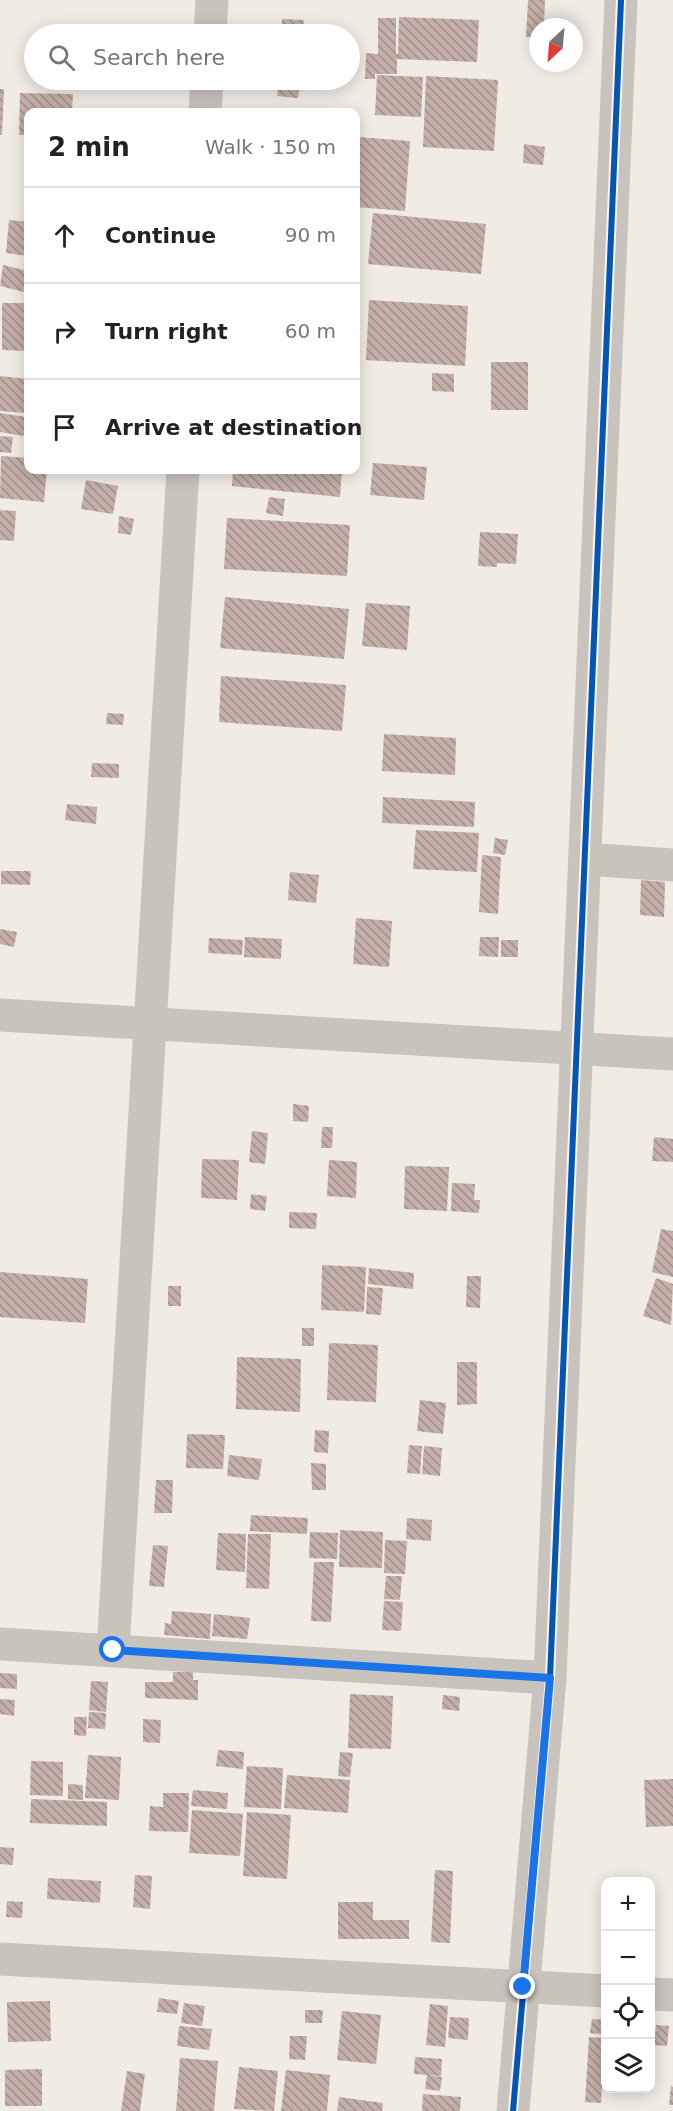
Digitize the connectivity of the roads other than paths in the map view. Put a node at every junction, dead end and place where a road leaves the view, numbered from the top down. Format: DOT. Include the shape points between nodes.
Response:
graph roads {
  1 [pos="212,0"];
  2 [pos="621,0"];
  3 [pos="211,24"];
  4 [pos="206,90"];
  5 [pos="205,108"];
  6 [pos="183,474"];
  7 [pos="585,859"];
  8 [pos="673,865"];
  9 [pos="0,1016"];
  10 [pos="150,1022"];
  11 [pos="577,1047"];
  12 [pos="673,1054"];
  13 [pos="0,1644"];
  14 [pos="113,1650"];
  15 [pos="550,1678"];
  16 [pos="0,1959"];
  17 [pos="523,1987"];
  18 [pos="601,1991"];
  19 [pos="655,1994"];
  20 [pos="673,1995"];
  21 [pos="513,2111"];
  1 -- 3 [label="street"];
  2 -- 7 [label="street"];
  4 -- 5 [label="street"];
  6 -- 10 [label="street"];
  7 -- 8 [label="street"];
  7 -- 11 [label="street"];
  9 -- 10 [label="street"];
  10 -- 11 [label="street"];
  10 -- 14 [label="street"];
  11 -- 12 [label="street"];
  11 -- 15 [label="street"];
  13 -- 14 [label="street"];
  14 -- 15 [label="street"];
  15 -- 17 [label="street"];
  16 -- 17 [label="street"];
  17 -- 18 [label="street"];
  17 -- 21 [label="street"];
  19 -- 20 [label="street"];
}
